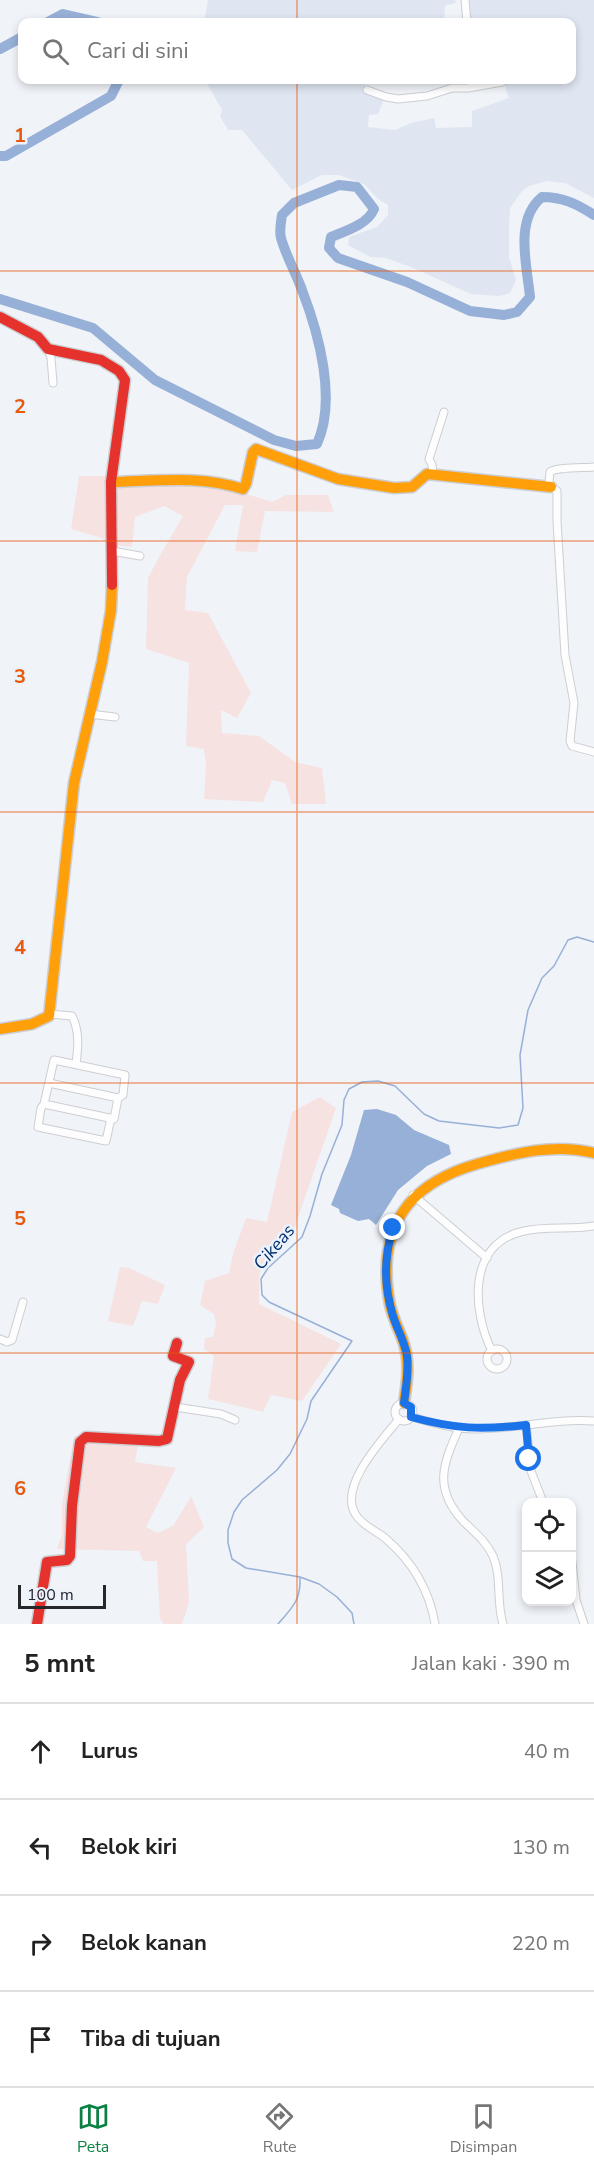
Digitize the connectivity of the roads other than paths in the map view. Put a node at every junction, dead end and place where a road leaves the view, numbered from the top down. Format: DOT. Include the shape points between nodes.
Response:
graph roads {
  1 [pos="465,0"];
  2 [pos="467,18"];
  3 [pos="486,84"];
  4 [pos="367,90"];
  5 [pos="0,317"];
  6 [pos="48,349"];
  7 [pos="53,383"];
  8 [pos="444,412"];
  9 [pos="594,466"];
  10 [pos="433,474"];
  11 [pos="111,482"];
  12 [pos="551,487"];
  13 [pos="112,551"];
  14 [pos="140,556"];
  15 [pos="89,714"];
  16 [pos="115,717"];
  17 [pos="594,752"];
  18 [pos="49,1014"];
  19 [pos="0,1029"];
  20 [pos="76,1064"];
  21 [pos="49,1083"];
  22 [pos="118,1098"];
  23 [pos="44,1104"];
  24 [pos="111,1118"];
  25 [pos="594,1153"];
  26 [pos="413,1195"];
  27 [pos="594,1226"];
  28 [pos="487,1258"];
  29 [pos="23,1302"];
  30 [pos="0,1339"];
  31 [pos="177,1343"];
  32 [pos="492,1351"];
  33 [pos="404,1403"];
  34 [pos="175,1407"];
  35 [pos="411,1417"];
  36 [pos="399,1419"];
  37 [pos="235,1420"];
  38 [pos="594,1421"];
  39 [pos="526,1425"];
  40 [pos="459,1428"];
  41 [pos="541,1498"];
  42 [pos="576,1600"];
  43 [pos="37,1624"];
  44 [pos="435,1624"];
  45 [pos="502,1624"];
  46 [pos="584,1624"];
  1 -- 2 [label="street"];
  3 -- 4 [label="street" via="420,97 393,98"];
  5 -- 6 [label="street" via="38,337"];
  6 -- 7 [label="street"];
  6 -- 11 [label="street" via="109,363 125,380"];
  8 -- 10 [label="street" via="429,459"];
  9 -- 12 [label="street" via="552,469"];
  10 -- 11 [label="street" via="424,475 412,487 394,488 338,479 256,449 243,489 208,481"];
  10 -- 12 [label="street"];
  11 -- 13 [label="street"];
  12 -- 17 [label="street" via="558,495 565,655 574,703 570,741 577,749"];
  13 -- 14 [label="street"];
  13 -- 15 [label="street" via="111,610"];
  15 -- 16 [label="street"];
  15 -- 18 [label="street" via="73,793"];
  18 -- 19 [label="street" via="42,1023"];
  18 -- 20 [label="street" via="72,1017 79,1043"];
  20 -- 21 [label="street" via="54,1060"];
  20 -- 22 [label="street" via="125,1075 123,1095"];
  21 -- 22 [label="street"];
  21 -- 23 [label="street"];
  22 -- 24 [label="street" via="114,1119"];
  23 -- 24 [label="street"];
  23 -- 24 [label="street" via="38,1127 106,1141"];
  25 -- 26 [label="street" via="560,1147 480,1163 448,1174"];
  26 -- 28 [label="street"];
  26 -- 33 [label="street" via="396,1222 386,1274 390,1304 407,1356"];
  27 -- 28 [label="street" via="525,1231 505,1239"];
  28 -- 32 [label="street" via="479,1277 478,1300 482,1327"];
  29 -- 30 [label="street" via="12,1340"];
  31 -- 34 [label="street" via="174,1357 189,1362 180,1380"];
  33 -- 35 [label="street" via="411,1407"];
  33 -- 36 [label="street" via="395,1410"];
  34 -- 37 [label="street"];
  34 -- 43 [label="street" via="169,1437 164,1441 86,1437 80,1442 70,1556 67,1560 47,1562"];
  35 -- 36 [label="street"];
  35 -- 40 [label="street"];
  36 -- 44 [label="street" via="361,1470 353,1491 353,1508 417,1571"];
  38 -- 39 [label="street"];
  39 -- 40 [label="street"];
  39 -- 41 [label="street" via="531,1471"];
  40 -- 45 [label="street" via="444,1466 443,1486 454,1509 494,1558"];
  42 -- 46 [label="street"];
}
